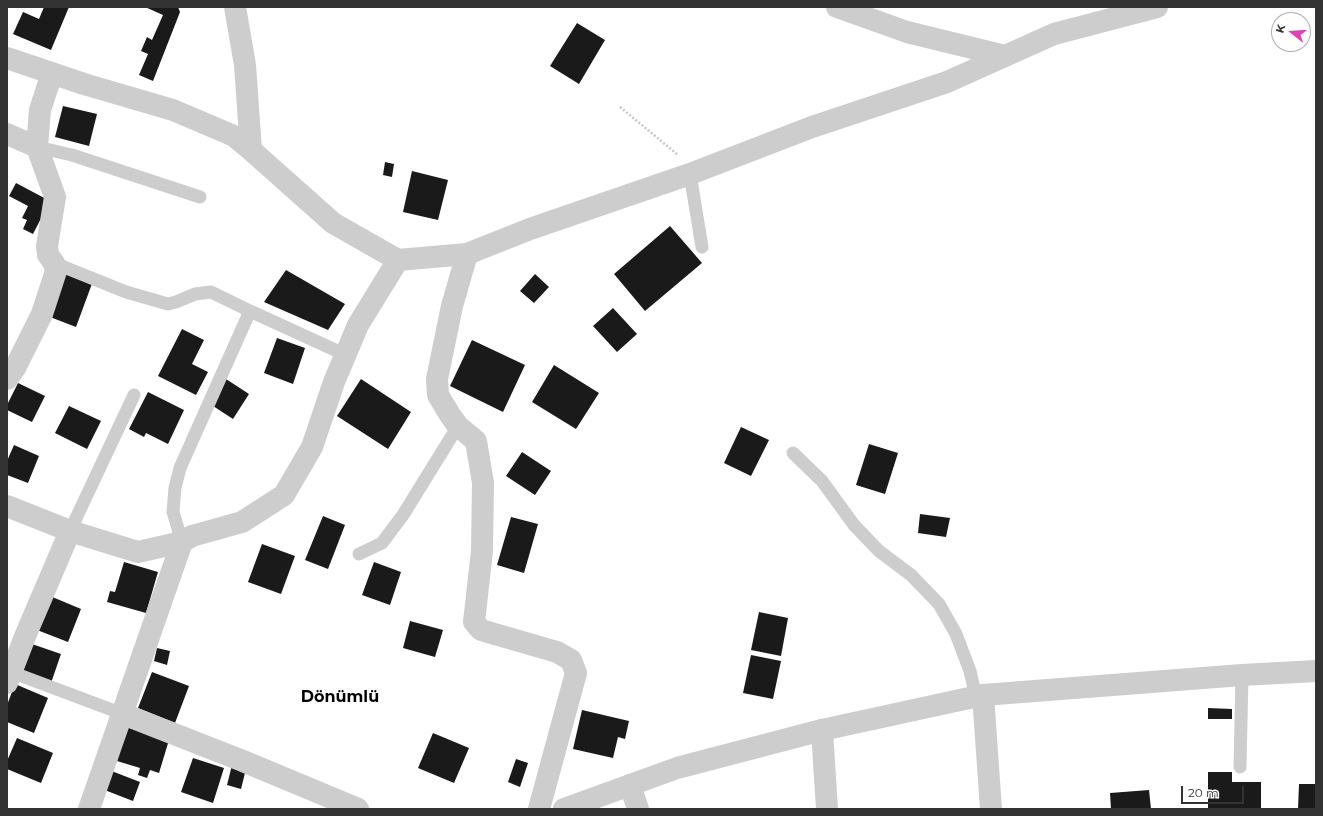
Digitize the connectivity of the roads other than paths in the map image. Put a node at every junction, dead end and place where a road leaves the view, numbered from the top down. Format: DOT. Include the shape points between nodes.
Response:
graph roads {
  1 [pos="235,7"];
  2 [pos="837,7"];
  3 [pos="1157,7"];
  4 [pos="1005,56"];
  5 [pos="7,58"];
  6 [pos="52,73"];
  7 [pos="7,134"];
  8 [pos="37,147"];
  9 [pos="252,150"];
  10 [pos="690,174"];
  11 [pos="200,197"];
  12 [pos="702,247"];
  13 [pos="466,254"];
  14 [pos="398,260"];
  15 [pos="54,263"];
  16 [pos="250,311"];
  17 [pos="346,355"];
  18 [pos="7,379"];
  19 [pos="134,395"];
  20 [pos="458,426"];
  21 [pos="793,453"];
  22 [pos="7,506"];
  23 [pos="70,531"];
  24 [pos="182,542"];
  25 [pos="359,554"];
  26 [pos="1316,671"];
  27 [pos="1242,675"];
  28 [pos="9,678"];
  29 [pos="979,696"];
  30 [pos="123,714"];
  31 [pos="822,730"];
  32 [pos="1240,767"];
  33 [pos="630,785"];
  34 [pos="89,809"];
  35 [pos="358,809"];
  36 [pos="539,809"];
  37 [pos="564,809"];
  38 [pos="638,809"];
  39 [pos="827,809"];
  40 [pos="991,809"];
  1 -- 9 [label="street" via="245,65"];
  2 -- 4 [label="street" via="907,32"];
  3 -- 4 [label="street" via="1054,34"];
  4 -- 10 [label="street" via="947,82 812,127"];
  5 -- 6 [label="street"];
  6 -- 8 [label="street" via="40,110"];
  6 -- 9 [label="street" via="174,110 234,136"];
  7 -- 8 [label="street"];
  8 -- 11 [label="lane"];
  8 -- 15 [label="street" via="55,197 47,246 48,255"];
  9 -- 14 [label="street" via="333,223"];
  10 -- 12 [label="lane"];
  10 -- 13 [label="street" via="530,229"];
  13 -- 14 [label="street"];
  13 -- 20 [label="street" via="437,379 438,395"];
  14 -- 17 [label="street" via="358,325"];
  15 -- 16 [label="lane" via="126,292 168,304 195,294 211,292"];
  15 -- 18 [label="street" via="56,271 42,314"];
  16 -- 17 [label="lane"];
  16 -- 24 [label="lane" via="180,468 173,512"];
  17 -- 24 [label="street" via="312,447 284,495 242,522 192,536"];
  19 -- 23 [label="lane"];
  20 -- 25 [label="lane" via="403,515 382,543"];
  20 -- 36 [label="street" via="476,441 483,483 482,551 474,622 481,630 557,652 571,660 576,673"];
  21 -- 29 [label="lane" via="822,481 854,525 874,546 911,575 939,604 956,634"];
  22 -- 23 [label="street"];
  23 -- 24 [label="street" via="138,552"];
  23 -- 28 [label="street"];
  24 -- 30 [label="street"];
  26 -- 27 [label="street"];
  27 -- 29 [label="street"];
  27 -- 32 [label="lane"];
  28 -- 30 [label="lane"];
  29 -- 31 [label="street"];
  29 -- 40 [label="street"];
  30 -- 34 [label="street"];
  30 -- 35 [label="street"];
  31 -- 33 [label="street" via="677,768"];
  31 -- 39 [label="street"];
  33 -- 37 [label="street"];
  33 -- 38 [label="street"];
}
